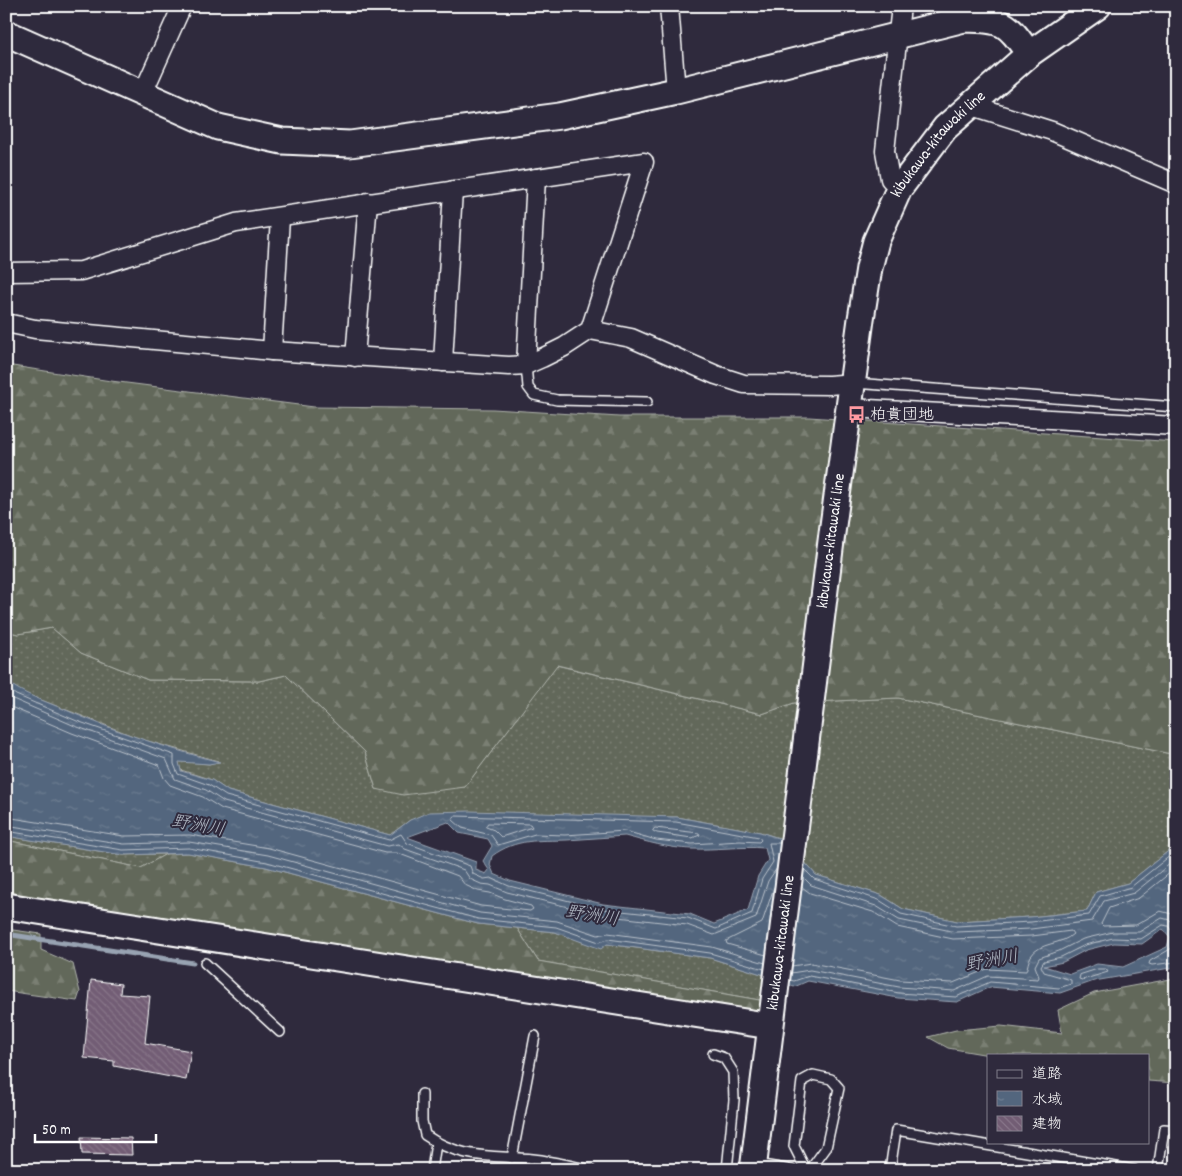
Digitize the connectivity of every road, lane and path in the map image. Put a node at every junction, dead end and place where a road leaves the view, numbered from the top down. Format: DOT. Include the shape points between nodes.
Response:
graph roads {
  1 [pos="182,6"];
  2 [pos="669,6"];
  3 [pos="901,6"];
  4 [pos="1098,6"];
  5 [pos="6,33"];
  6 [pos="897,36"];
  7 [pos="1029,54"];
  8 [pos="676,91"];
  9 [pos="142,95"];
  10 [pos="969,105"];
  11 [pos="536,178"];
  12 [pos="1176,184"];
  13 [pos="453,190"];
  14 [pos="899,190"];
  15 [pos="368,202"];
  16 [pos="280,218"];
  17 [pos="6,272"];
  18 [pos="6,323"];
  19 [pos="590,330"];
  20 [pos="272,351"];
  21 [pos="356,356"];
  22 [pos="443,362"];
  23 [pos="526,364"];
  24 [pos="854,383"];
  25 [pos="647,402"];
  26 [pos="1176,407"];
  27 [pos="850,408"];
  28 [pos="1176,426"];
  29 [pos="6,906"];
  30 [pos="205,964"];
  31 [pos="771,1017"];
  32 [pos="280,1032"];
  33 [pos="535,1036"];
  34 [pos="713,1054"];
  35 [pos="422,1094"];
  36 [pos="1176,1130"];
  37 [pos="436,1143"];
  38 [pos="512,1158"];
  39 [pos="753,1167"];
  40 [pos="432,1170"];
  41 [pos="591,1170"];
  42 [pos="727,1170"];
  43 [pos="792,1170"];
  44 [pos="808,1170"];
  45 [pos="890,1170"];
  46 [pos="1134,1170"];
  47 [pos="1158,1170"];
  1 -- 9 [label="street"];
  2 -- 8 [label="street"];
  3 -- 6 [label="street"];
  4 -- 7 [label="street, kibukawa-kitawaki line"];
  5 -- 9 [label="street"];
  6 -- 7 [label="street" via="964,19 995,20 1014,32"];
  6 -- 8 [label="street"];
  6 -- 14 [label="street" via="885,151 890,179"];
  7 -- 10 [label="street, kibukawa-kitawaki line"];
  8 -- 9 [label="street" via="560,116 350,144 282,141 218,127"];
  10 -- 12 [label="street" via="1052,131"];
  10 -- 14 [label="street, kibukawa-kitawaki line" via="945,128"];
  11 -- 13 [label="street"];
  11 -- 19 [label="street" via="644,162"];
  11 -- 23 [label="street"];
  13 -- 15 [label="street"];
  13 -- 22 [label="street"];
  14 -- 24 [label="street, kibukawa-kitawaki line" via="876,241 869,268"];
  15 -- 16 [label="street"];
  15 -- 21 [label="street"];
  16 -- 17 [label="street" via="236,223 81,271"];
  16 -- 20 [label="street"];
  18 -- 20 [label="street" via="35,329"];
  19 -- 23 [label="street" via="564,347"];
  19 -- 24 [label="street" via="631,338 744,384"];
  20 -- 21 [label="street"];
  21 -- 22 [label="street"];
  22 -- 23 [label="street"];
  23 -- 25 [label="lane" via="528,387 534,395 557,400"];
  24 -- 26 [label="lane"];
  24 -- 27 [label="street, kibukawa-kitawaki line"];
  27 -- 28 [label="street"];
  27 -- 31 [label="street, kibukawa-kitawaki line"];
  29 -- 31 [label="street"];
  30 -- 32 [label="lane"];
  31 -- 39 [label="street, kibukawa-kitawaki line"];
  33 -- 38 [label="lane"];
  34 -- 42 [label="lane" via="724,1058 733,1072 734,1100"];
  35 -- 37 [label="lane" via="425,1135"];
  36 -- 47 [label="lane" via="1164,1129"];
  37 -- 38 [label="lane" via="452,1150"];
  37 -- 40 [label="lane"];
  38 -- 41 [label="lane"];
  39 -- 43 [label="lane"];
  44 -- 44 [label="lane" via="826,1148 838,1088 830,1079 813,1075 802,1081 794,1146"];
  45 -- 46 [label="lane" via="896,1130"];
}
